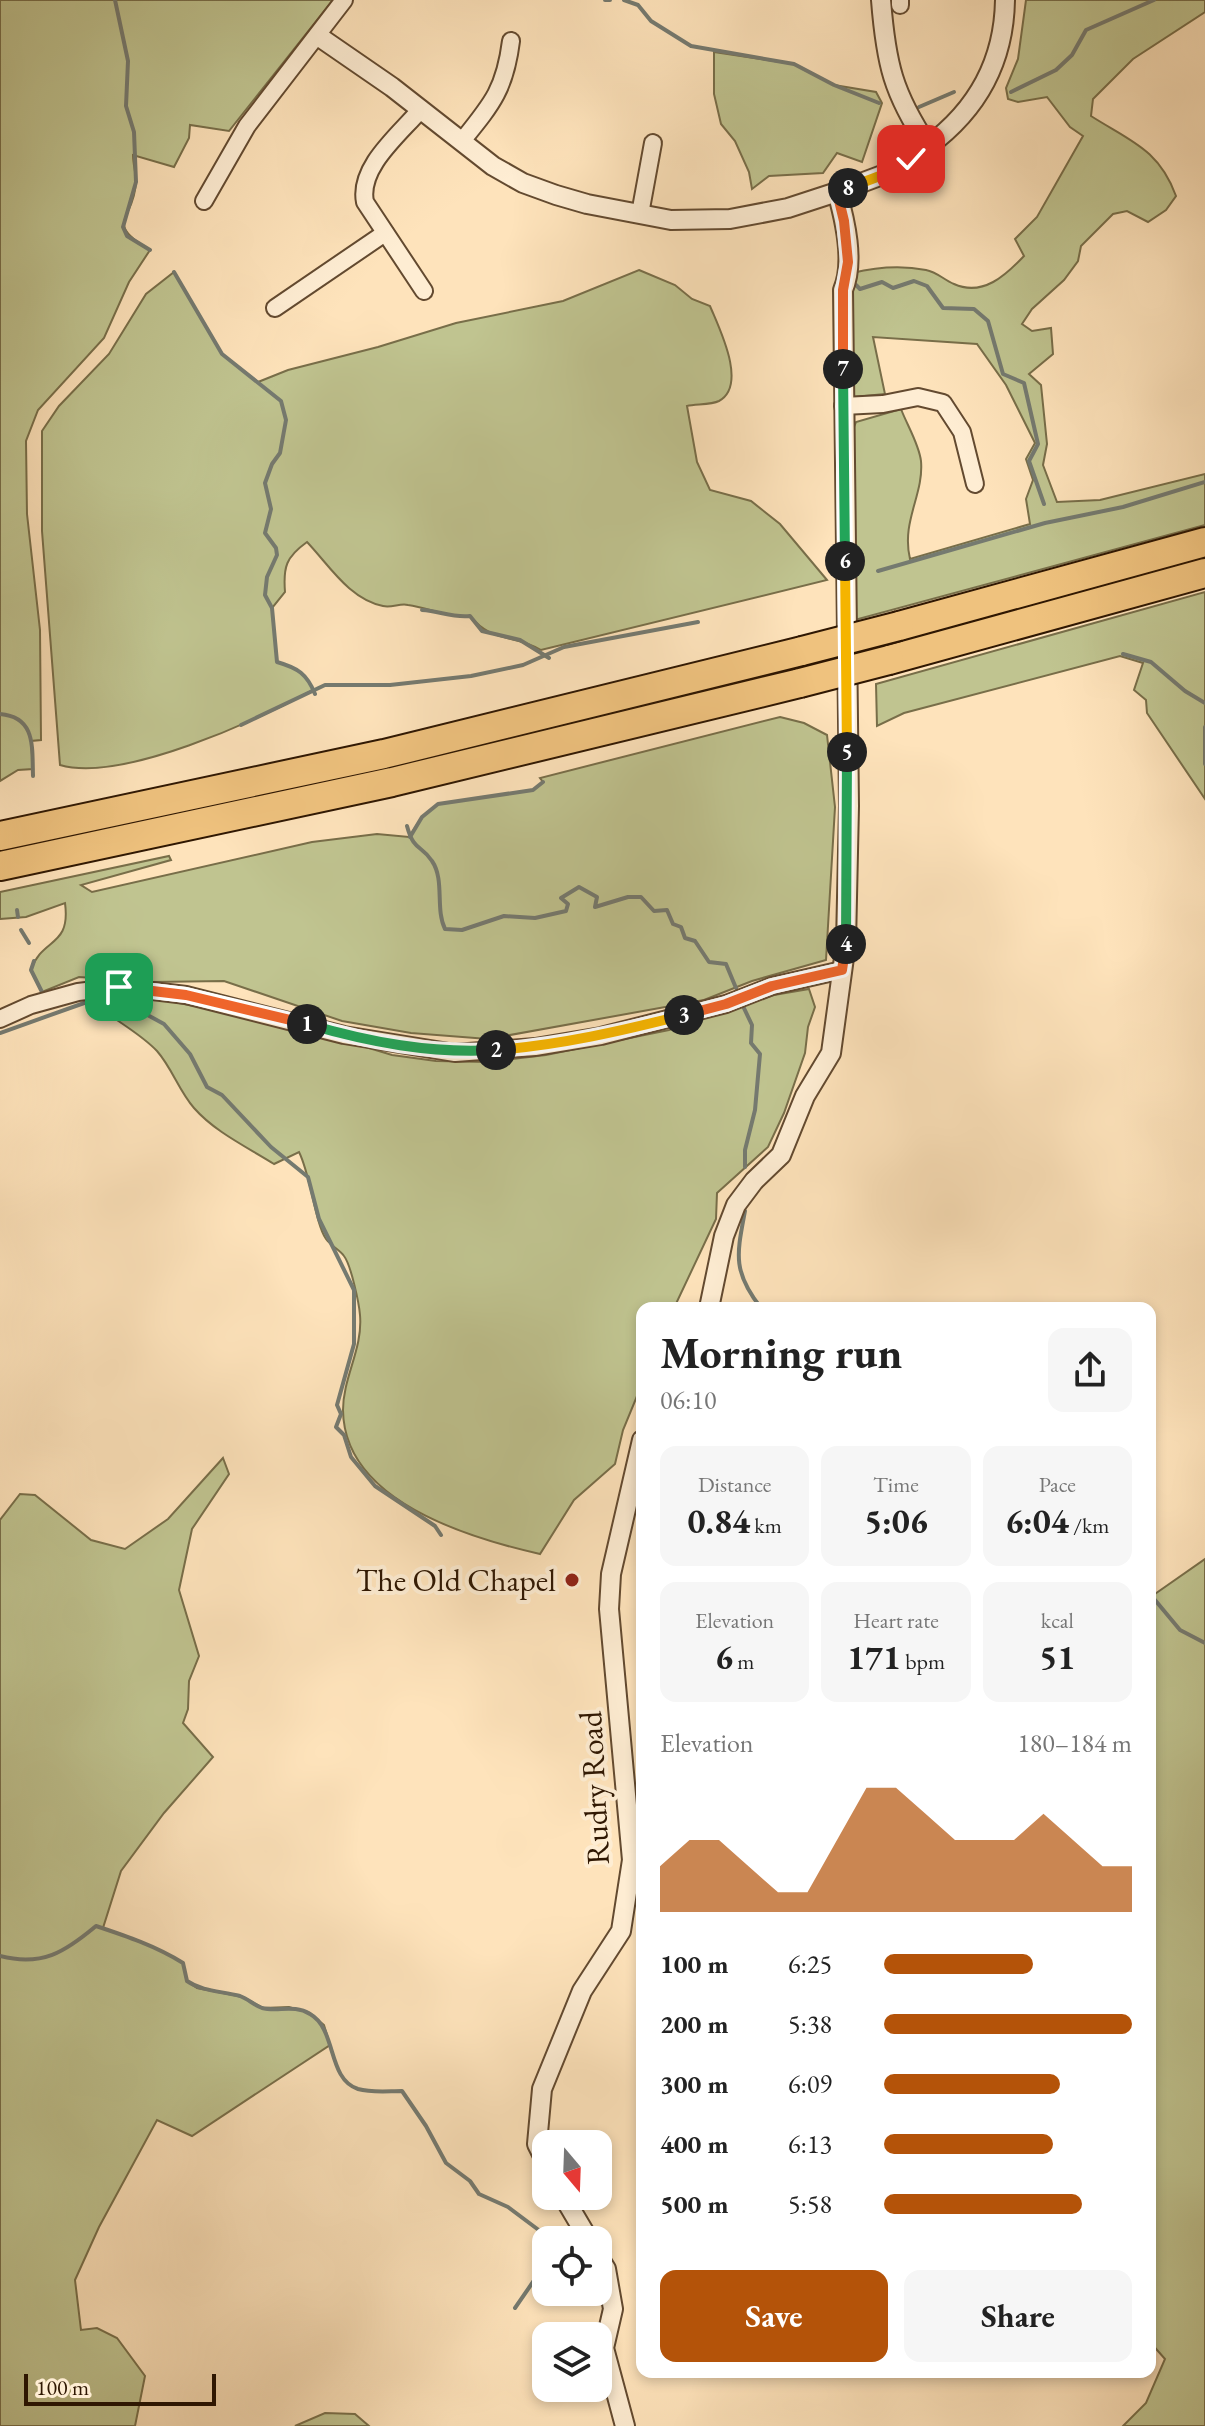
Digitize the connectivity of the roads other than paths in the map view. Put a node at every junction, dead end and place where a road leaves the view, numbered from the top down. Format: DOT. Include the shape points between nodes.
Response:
graph roads {
  1 [pos="344,0"];
  2 [pos="881,0"];
  3 [pos="1005,0"];
  4 [pos="318,36"];
  5 [pos="511,41"];
  6 [pos="421,109"];
  7 [pos="462,141"];
  8 [pos="653,143"];
  9 [pos="928,146"];
  10 [pos="837,192"];
  11 [pos="204,201"];
  12 [pos="640,214"];
  13 [pos="385,233"];
  14 [pos="424,291"];
  15 [pos="275,308"];
  16 [pos="843,406"];
  17 [pos="975,484"];
  18 [pos="1205,542"];
  19 [pos="1205,573"];
  20 [pos="0,836"];
  21 [pos="0,866"];
  22 [pos="842,970"];
  23 [pos="0,1019"];
  24 [pos="710,1302"];
  25 [pos="636,1466"];
  26 [pos="538,2130"];
  27 [pos="612,2303"];
  28 [pos="625,2426"];
  1 -- 4 [label="street"];
  2 -- 9 [label="street" via="895,89"];
  3 -- 9 [label="street" via="998,53 983,87 961,118"];
  4 -- 6 [label="street"];
  4 -- 11 [label="street" via="247,126"];
  5 -- 7 [label="street" via="507,72 495,100"];
  6 -- 7 [label="street"];
  6 -- 13 [label="street" via="365,180 365,202"];
  7 -- 12 [label="street" via="523,183"];
  8 -- 12 [label="street"];
  9 -- 10 [label="street" via="885,174"];
  10 -- 12 [label="street" via="730,219 671,220"];
  10 -- 16 [label="street" via="848,262 843,290"];
  13 -- 14 [label="street"];
  13 -- 15 [label="street"];
  16 -- 17 [label="street" via="918,397 943,403 962,432"];
  16 -- 22 [label="street" via="849,820"];
  18 -- 20 [label="highway, bridge" via="899,626 384,754"];
  19 -- 21 [label="highway, bridge" via="800,683 407,778"];
  22 -- 23 [label="street" via="601,1036 455,1053 344,1035 186,995 119,987 78,992"];
  22 -- 24 [label="street" via="831,1053 805,1096 781,1155 736,1205"];
  25 -- 26 [label="street, Rudry Road" via="611,1574 609,1609 632,1860 621,1931 582,1991 542,2089"];
  27 -- 28 [label="street" via="604,2348"];
}
